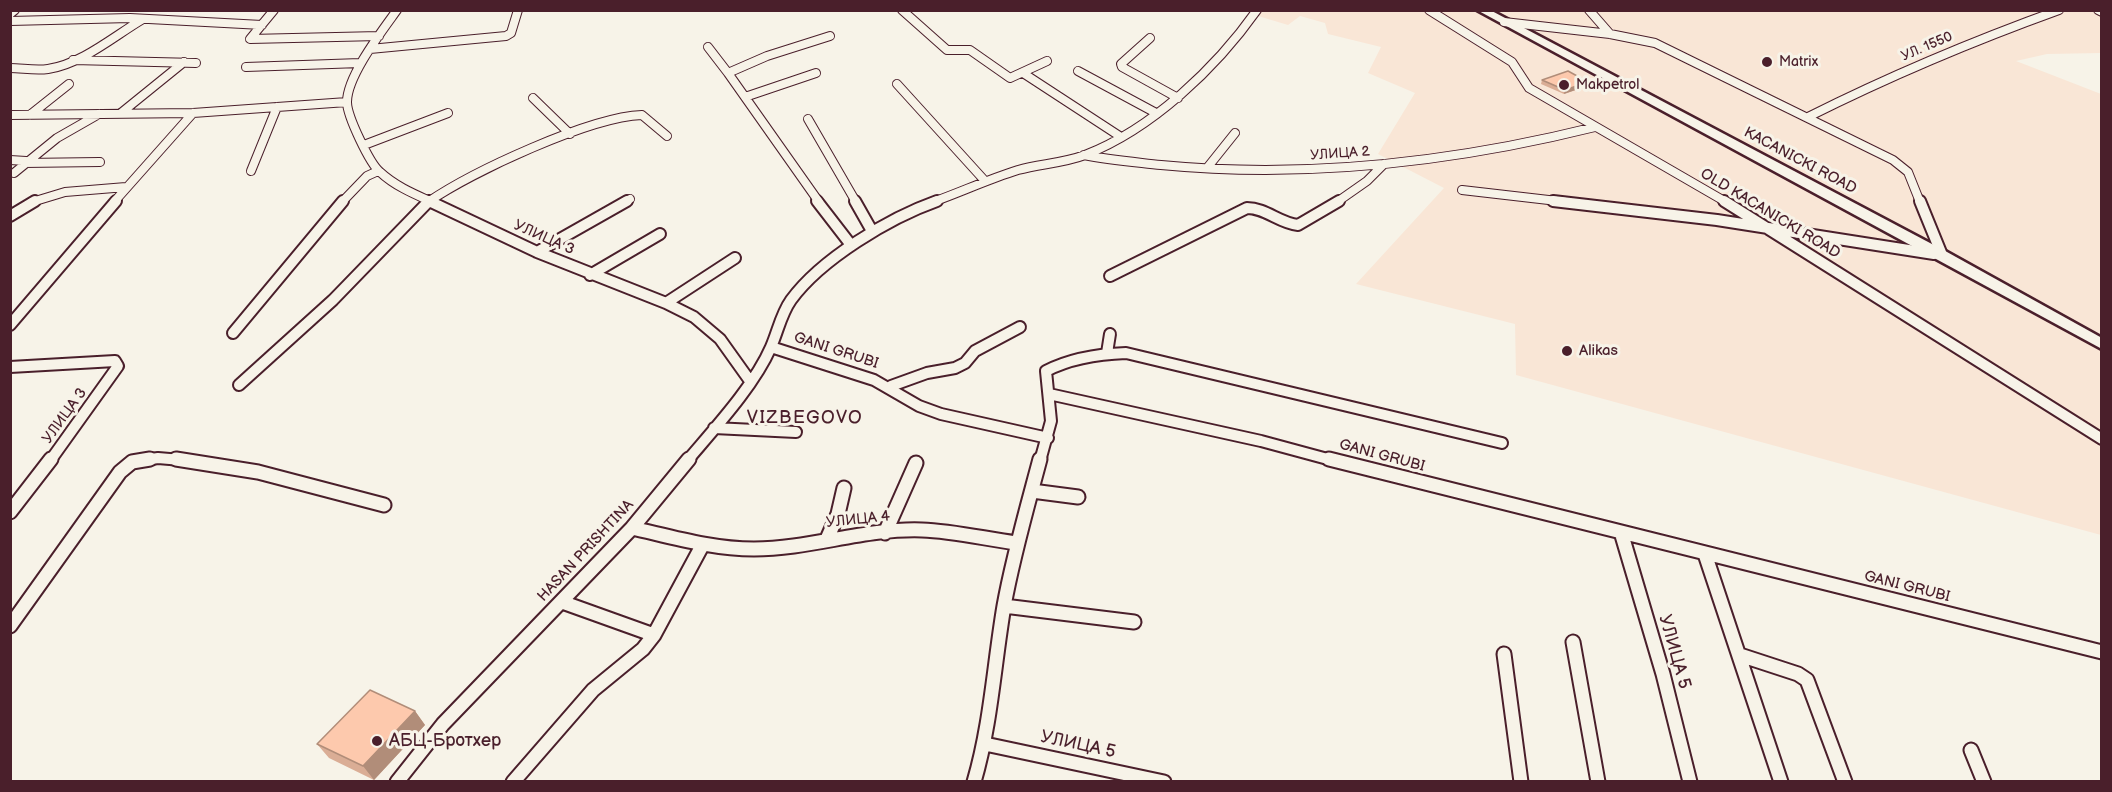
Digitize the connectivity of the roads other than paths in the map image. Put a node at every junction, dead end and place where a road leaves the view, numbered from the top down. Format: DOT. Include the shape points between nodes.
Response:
graph roads {
  1 [pos="15,10"];
  2 [pos="68,10"];
  3 [pos="119,10"];
  4 [pos="274,10"];
  5 [pos="398,10"];
  6 [pos="518,10"];
  7 [pos="902,10"];
  8 [pos="1257,10"];
  9 [pos="1429,10"];
  10 [pos="1482,10"];
  11 [pos="1589,10"];
  12 [pos="2059,10"];
  13 [pos="10,14"];
  14 [pos="142,15"];
  15 [pos="109,18"];
  16 [pos="56,20"];
  17 [pos="10,21"];
  18 [pos="1504,22"];
  19 [pos="262,25"];
  20 [pos="1610,34"];
  21 [pos="379,36"];
  22 [pos="830,36"];
  23 [pos="1150,38"];
  24 [pos="708,47"];
  25 [pos="370,49"];
  26 [pos="73,60"];
  27 [pos="186,60"];
  28 [pos="1047,61"];
  29 [pos="196,63"];
  30 [pos="360,63"];
  31 [pos="246,67"];
  32 [pos="10,68"];
  33 [pos="1078,71"];
  34 [pos="728,73"];
  35 [pos="1023,73"];
  36 [pos="816,74"];
  37 [pos="69,84"];
  38 [pos="897,84"];
  39 [pos="745,97"];
  40 [pos="533,98"];
  41 [pos="1178,98"];
  42 [pos="347,102"];
  43 [pos="277,107"];
  44 [pos="121,113"];
  45 [pos="193,113"];
  46 [pos="448,113"];
  47 [pos="1156,113"];
  48 [pos="99,114"];
  49 [pos="10,115"];
  50 [pos="30,115"];
  51 [pos="1808,117"];
  52 [pos="808,119"];
  53 [pos="1596,127"];
  54 [pos="1235,133"];
  55 [pos="570,134"];
  56 [pos="667,136"];
  57 [pos="1121,137"];
  58 [pos="364,145"];
  59 [pos="1084,155"];
  60 [pos="10,160"];
  61 [pos="25,162"];
  62 [pos="100,162"];
  63 [pos="1384,164"];
  64 [pos="1208,168"];
  65 [pos="251,171"];
  66 [pos="378,171"];
  67 [pos="14,173"];
  68 [pos="985,181"];
  69 [pos="126,187"];
  70 [pos="1462,190"];
  71 [pos="630,199"];
  72 [pos="429,201"];
  73 [pos="10,216"];
  74 [pos="1770,227"];
  75 [pos="872,231"];
  76 [pos="660,234"];
  77 [pos="851,245"];
  78 [pos="537,252"];
  79 [pos="1942,255"];
  80 [pos="735,258"];
  81 [pos="590,275"];
  82 [pos="1110,276"];
  83 [pos="666,303"];
  84 [pos="10,325"];
  85 [pos="1020,327"];
  86 [pos="233,333"];
  87 [pos="1110,334"];
  88 [pos="2102,344"];
  89 [pos="771,347"];
  90 [pos="1107,353"];
  91 [pos="10,367"];
  92 [pos="750,381"];
  93 [pos="239,385"];
  94 [pos="891,387"];
  95 [pos="1049,394"];
  96 [pos="714,428"];
  97 [pos="796,432"];
  98 [pos="1048,438"];
  99 [pos="2102,439"];
  100 [pos="1502,443"];
  101 [pos="916,463"];
  102 [pos="844,488"];
  103 [pos="1032,491"];
  104 [pos="1078,497"];
  105 [pos="384,505"];
  106 [pos="10,513"];
  107 [pos="632,528"];
  108 [pos="1621,532"];
  109 [pos="885,533"];
  110 [pos="827,539"];
  111 [pos="1017,543"];
  112 [pos="703,544"];
  113 [pos="1705,554"];
  114 [pos="562,602"];
  115 [pos="1004,606"];
  116 [pos="1134,622"];
  117 [pos="10,626"];
  118 [pos="654,635"];
  119 [pos="1573,642"];
  120 [pos="2102,652"];
  121 [pos="1504,654"];
  122 [pos="1740,655"];
  123 [pos="985,744"];
  124 [pos="1971,750"];
  125 [pos="397,782"];
  126 [pos="513,782"];
  127 [pos="974,782"];
  128 [pos="1164,782"];
  129 [pos="1521,782"];
  130 [pos="1598,782"];
  131 [pos="1690,782"];
  132 [pos="1781,782"];
  133 [pos="1845,782"];
  134 [pos="1984,782"];
  1 -- 13 [label="street"];
  2 -- 16 [label="street"];
  3 -- 15 [label="street"];
  4 -- 19 [label="street"];
  5 -- 21 [label="street"];
  6 -- 25 [label="street" via="511,33 506,36"];
  7 -- 35 [label="street" via="948,50 970,50 1010,78"];
  8 -- 41 [label="street" via="1216,63"];
  9 -- 53 [label="street, OLD KACANICKI ROAD" via="1517,67 1529,88"];
  10 -- 18 [label="street, KACANICKI ROAD"];
  11 -- 20 [label="street"];
  12 -- 51 [label="street, УЛ. 1550" via="1974,41"];
  14 -- 15 [label="street"];
  14 -- 19 [label="street"];
  14 -- 26 [label="street"];
  15 -- 16 [label="street"];
  16 -- 17 [label="street"];
  18 -- 20 [label="street"];
  18 -- 79 [label="street, KACANICKI ROAD"];
  19 -- 21 [label="street" via="250,39"];
  20 -- 51 [label="street" via="1655,42"];
  21 -- 25 [label="street"];
  22 -- 34 [label="street" via="766,56"];
  23 -- 41 [label="street" via="1122,67"];
  24 -- 34 [label="street"];
  25 -- 30 [label="street"];
  26 -- 27 [label="street"];
  26 -- 32 [label="street" via="47,69"];
  27 -- 29 [label="street"];
  27 -- 44 [label="street"];
  28 -- 35 [label="street"];
  30 -- 31 [label="street"];
  30 -- 42 [label="street"];
  33 -- 47 [label="street"];
  34 -- 39 [label="street"];
  35 -- 57 [label="street"];
  36 -- 39 [label="street"];
  37 -- 50 [label="street"];
  38 -- 68 [label="street"];
  39 -- 77 [label="street"];
  40 -- 55 [label="street"];
  41 -- 47 [label="street"];
  42 -- 43 [label="street"];
  42 -- 58 [label="street"];
  43 -- 45 [label="street"];
  43 -- 65 [label="street"];
  44 -- 45 [label="street"];
  44 -- 48 [label="street"];
  45 -- 69 [label="street"];
  46 -- 58 [label="street"];
  47 -- 57 [label="street"];
  48 -- 50 [label="street"];
  48 -- 61 [label="street"];
  49 -- 50 [label="street"];
  51 -- 79 [label="street" via="1893,160 1908,172"];
  52 -- 75 [label="street"];
  53 -- 63 [label="street, УЛИЦА 2"];
  53 -- 74 [label="street, OLD KACANICKI ROAD"];
  54 -- 64 [label="street"];
  55 -- 56 [label="street" via="636,113"];
  55 -- 72 [label="street"];
  57 -- 59 [label="street"];
  58 -- 66 [label="street"];
  59 -- 64 [label="street, УЛИЦА 2"];
  59 -- 68 [label="street, HASAN PRISHTINA"];
  60 -- 61 [label="street"];
  61 -- 62 [label="street"];
  61 -- 67 [label="street"];
  63 -- 64 [label="street, УЛИЦА 2" via="1271,171"];
  63 -- 82 [label="street" via="1358,187 1298,225 1290,225 1258,208 1247,208"];
  66 -- 72 [label="street, УЛИЦА 3"];
  66 -- 86 [label="street" via="352,190"];
  68 -- 75 [label="street, HASAN PRISHTINA" via="909,211"];
  69 -- 73 [label="street" via="48,194"];
  69 -- 84 [label="street"];
  70 -- 74 [label="street"];
  71 -- 78 [label="street"];
  72 -- 78 [label="street, УЛИЦА 3"];
  72 -- 93 [label="street" via="315,318"];
  74 -- 79 [label="street"];
  74 -- 99 [label="street, OLD KACANICKI ROAD"];
  75 -- 77 [label="street, HASAN PRISHTINA"];
  76 -- 81 [label="street"];
  77 -- 89 [label="street, HASAN PRISHTINA" via="799,292 777,327"];
  78 -- 81 [label="street, УЛИЦА 3"];
  79 -- 88 [label="street, KACANICKI ROAD"];
  80 -- 83 [label="street"];
  81 -- 83 [label="street, УЛИЦА 3"];
  83 -- 92 [label="street, УЛИЦА 3" via="711,330"];
  85 -- 94 [label="street, GANI GRUBI" via="975,351 956,368 927,373"];
  87 -- 90 [label="street"];
  89 -- 92 [label="street, HASAN PRISHTINA"];
  89 -- 94 [label="street, GANI GRUBI"];
  90 -- 95 [label="street" via="1046,370"];
  90 -- 100 [label="street" via="1138,356"];
  91 -- 106 [label="street, УЛИЦА 3" via="115,361 118,366"];
  92 -- 96 [label="street, HASAN PRISHTINA"];
  94 -- 98 [label="street, GANI GRUBI" via="910,401 940,414"];
  95 -- 98 [label="street"];
  95 -- 108 [label="street, GANI GRUBI" via="1261,441"];
  96 -- 97 [label="street"];
  96 -- 107 [label="street, HASAN PRISHTINA"];
  98 -- 103 [label="street"];
  101 -- 109 [label="street"];
  102 -- 110 [label="street"];
  103 -- 104 [label="street"];
  103 -- 111 [label="street"];
  105 -- 117 [label="street" via="199,462 154,458 136,461 125,465"];
  107 -- 112 [label="street, УЛИЦА 4"];
  107 -- 114 [label="street, HASAN PRISHTINA"];
  108 -- 113 [label="street, GANI GRUBI"];
  108 -- 131 [label="street, УЛИЦА 5"];
  109 -- 110 [label="street, УЛИЦА 4"];
  109 -- 111 [label="street, УЛИЦА 4" via="921,530"];
  110 -- 112 [label="street, УЛИЦА 4" via="782,548"];
  111 -- 115 [label="street"];
  112 -- 118 [label="street"];
  113 -- 120 [label="street, GANI GRUBI"];
  113 -- 122 [label="street"];
  114 -- 118 [label="street"];
  114 -- 125 [label="street, HASAN PRISHTINA" via="443,724"];
  115 -- 116 [label="street"];
  115 -- 123 [label="street"];
  118 -- 126 [label="street" via="643,649 592,690"];
  119 -- 130 [label="street"];
  121 -- 129 [label="street"];
  122 -- 132 [label="street"];
  122 -- 133 [label="street" via="1807,680"];
  123 -- 127 [label="street"];
  123 -- 128 [label="street, УЛИЦА 5"];
  124 -- 134 [label="street"];
}
